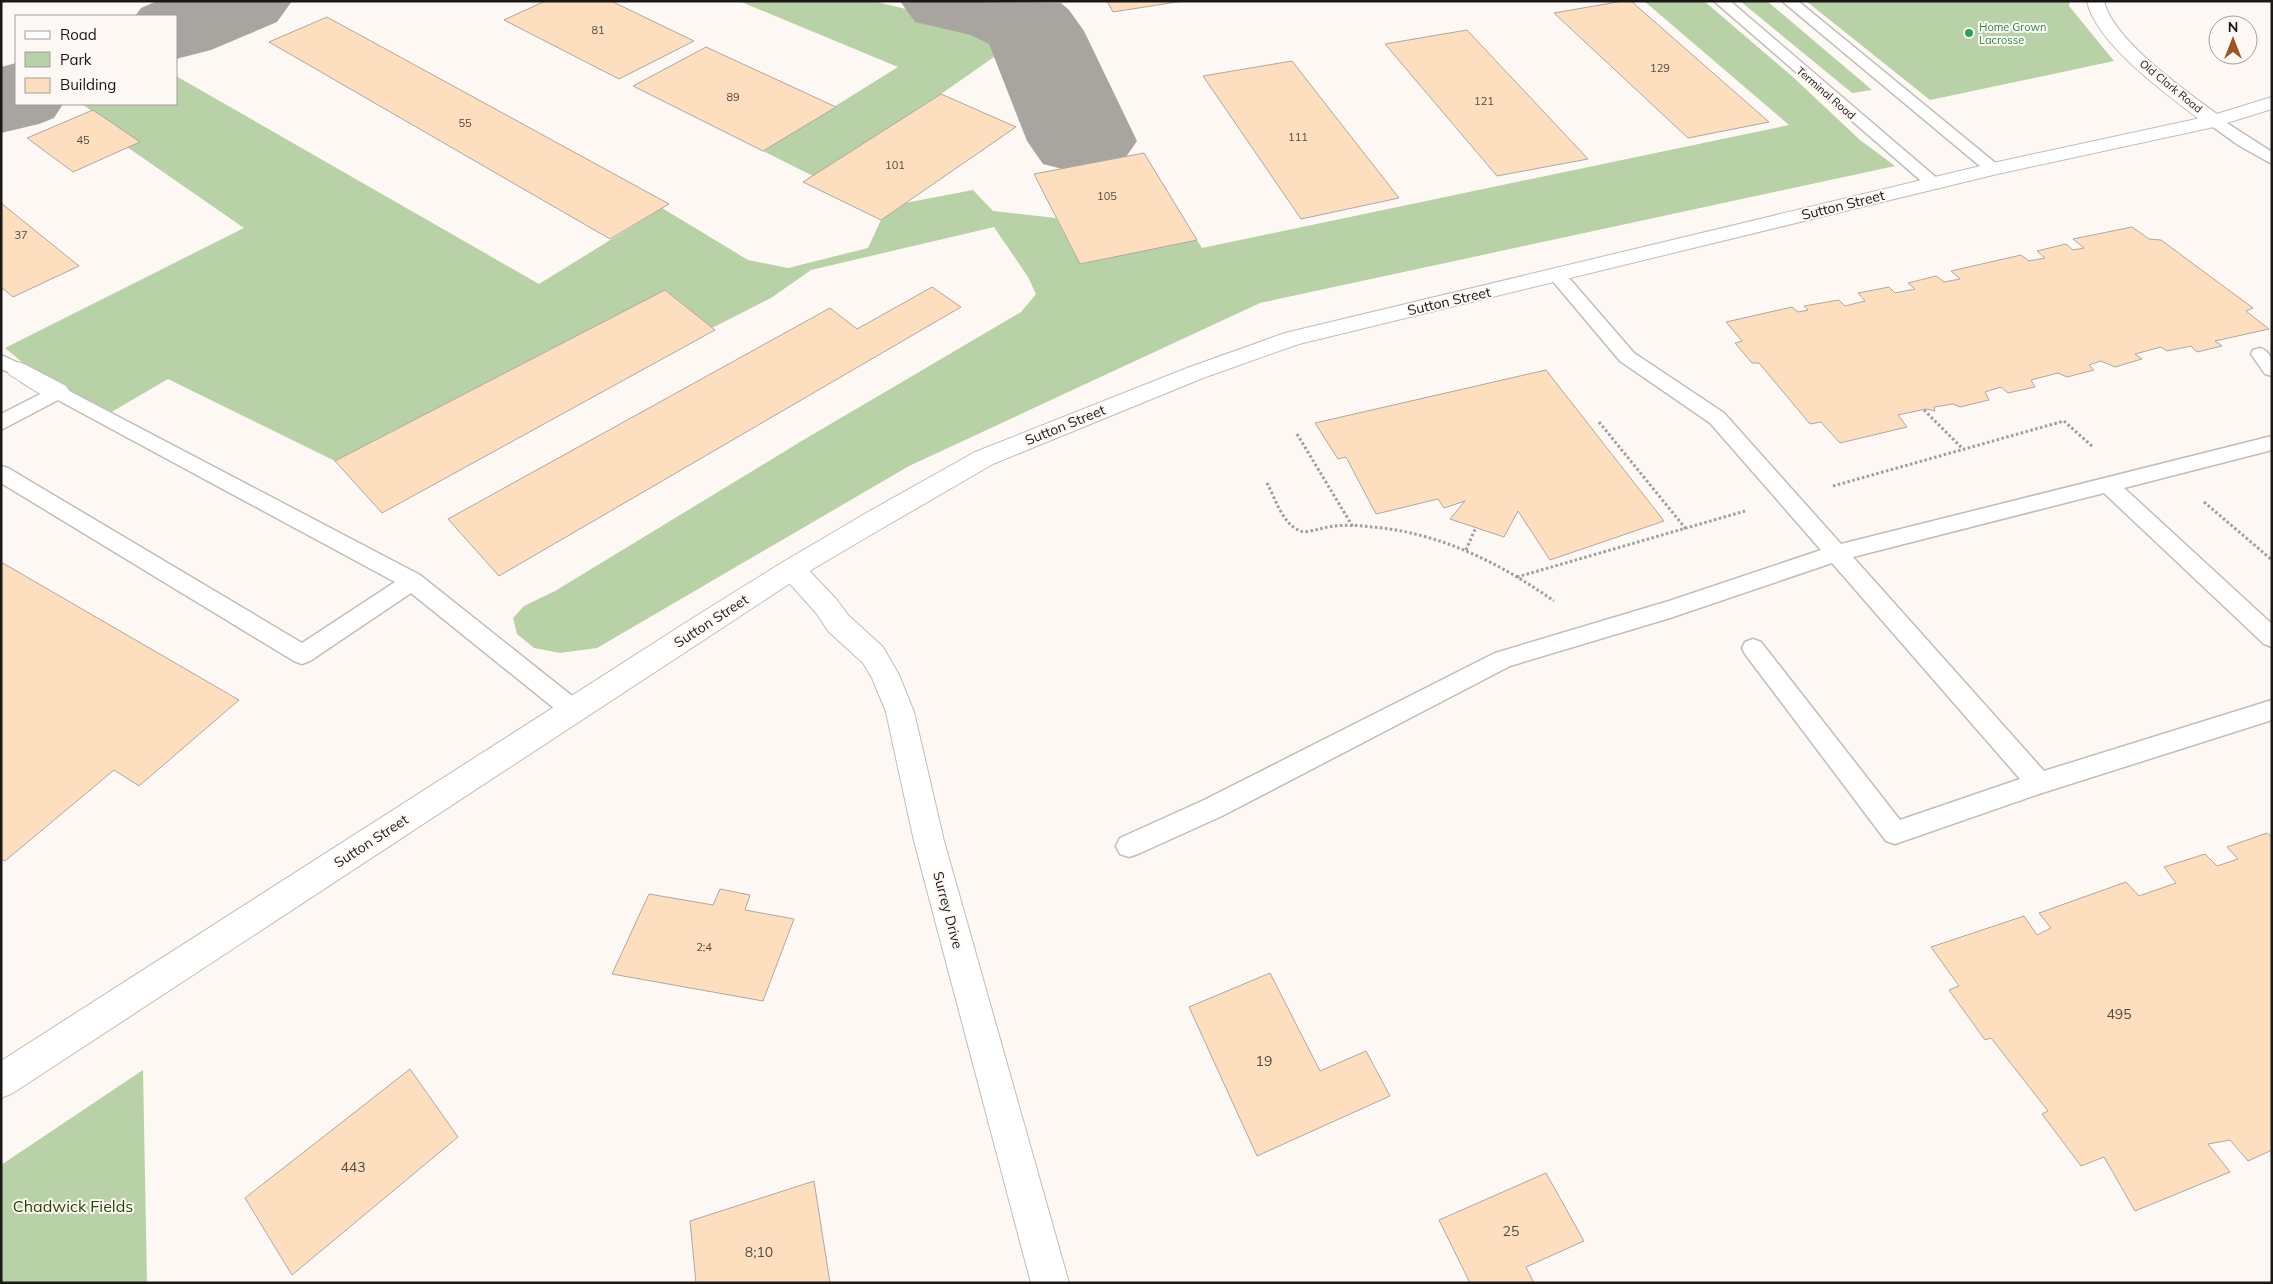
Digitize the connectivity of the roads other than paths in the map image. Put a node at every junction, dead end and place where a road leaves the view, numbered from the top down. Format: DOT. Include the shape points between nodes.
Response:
graph roads {
  1 [pos="1721,1"];
  2 [pos="1789,1"];
  3 [pos="2095,1"];
  4 [pos="2272,103"];
  5 [pos="2214,121"];
  6 [pos="2272,158"];
  7 [pos="1992,169"];
  8 [pos="1933,183"];
  9 [pos="1557,275"];
  10 [pos="2260,354"];
  11 [pos="10,366"];
  12 [pos="2272,370"];
  13 [pos="58,392"];
  14 [pos="1,423"];
  15 [pos="2272,443"];
  16 [pos="1,473"];
  17 [pos="2108,484"];
  18 [pos="1838,554"];
  19 [pos="792,569"];
  20 [pos="412,581"];
  21 [pos="2272,638"];
  22 [pos="1753,648"];
  23 [pos="573,710"];
  24 [pos="2272,710"];
  25 [pos="2039,783"];
  26 [pos="1129,846"];
  27 [pos="1,1081"];
  28 [pos="1050,1283"];
  1 -- 8 [label="lane, Terminal Road"];
  2 -- 7 [label="lane"];
  3 -- 5 [label="main road, Old Clark Road" via="2105,25 2147,69"];
  4 -- 5 [label="main road, Sutton Street"];
  5 -- 6 [label="lane"];
  5 -- 7 [label="main road, Sutton Street"];
  7 -- 8 [label="main road, Sutton Street"];
  8 -- 9 [label="main road, Sutton Street"];
  9 -- 18 [label="lane" via="1626,357 1717,418"];
  9 -- 19 [label="main road, Sutton Street" via="1293,338 1195,373 984,458"];
  10 -- 12 [label="lane"];
  11 -- 13 [label="main road"];
  13 -- 14 [label="lane"];
  13 -- 20 [label="lane"];
  15 -- 17 [label="lane"];
  16 -- 20 [label="lane" via="302,655"];
  17 -- 18 [label="lane"];
  17 -- 21 [label="lane"];
  18 -- 25 [label="lane"];
  18 -- 26 [label="lane" via="1503,659 1213,808"];
  19 -- 23 [label="main road, Sutton Street"];
  19 -- 28 [label="main road, Surrey Drive" via="838,623 873,655 900,712 929,841"];
  20 -- 23 [label="lane"];
  22 -- 25 [label="lane" via="1895,833"];
  23 -- 27 [label="main road, Sutton Street"];
  24 -- 25 [label="lane"];
}
